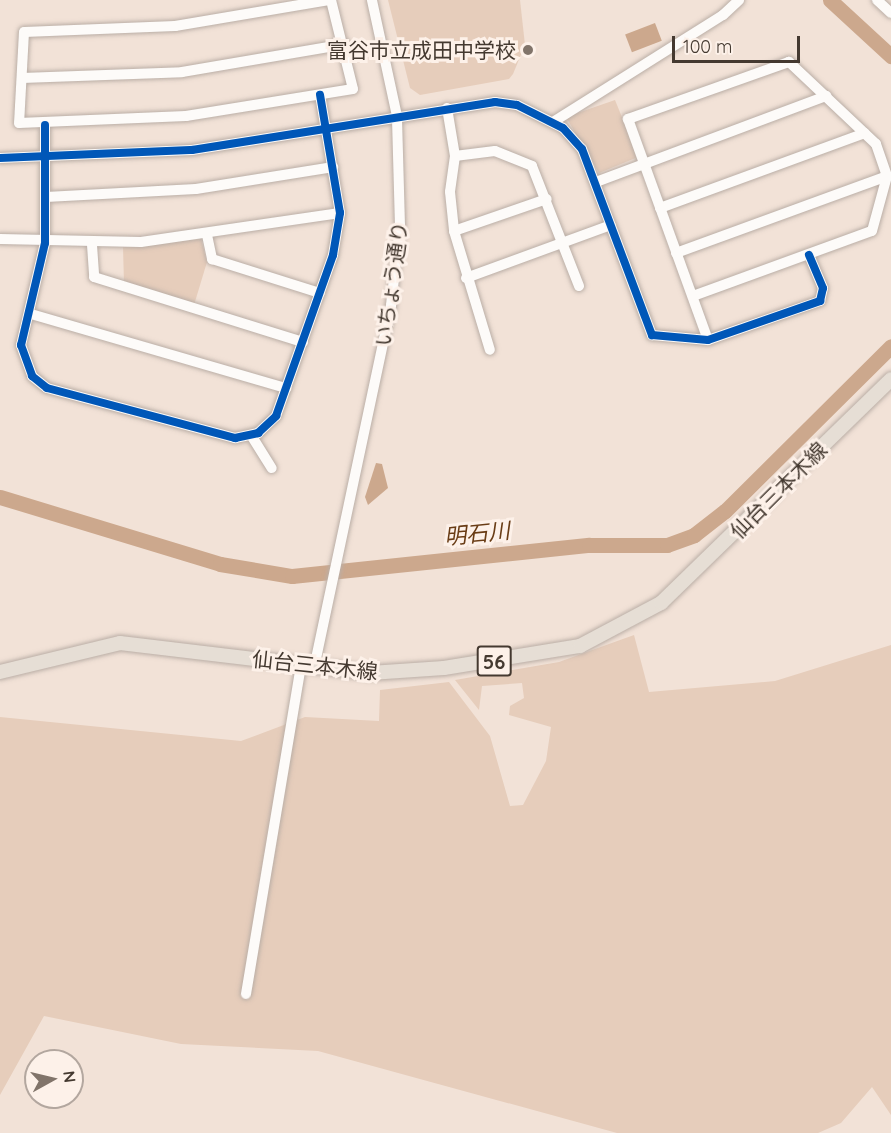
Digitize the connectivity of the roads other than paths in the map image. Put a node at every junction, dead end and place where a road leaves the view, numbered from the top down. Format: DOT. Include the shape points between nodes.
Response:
graph roads {
  1 [pos="330,0"];
  2 [pos="372,0"];
  3 [pos="739,0"];
  4 [pos="877,0"];
  5 [pos="891,13"];
  6 [pos="345,44"];
  7 [pos="22,78"];
  8 [pos="320,95"];
  9 [pos="826,96"];
  10 [pos="447,108"];
  11 [pos="397,116"];
  12 [pos="553,122"];
  13 [pos="45,125"];
  14 [pos="326,128"];
  15 [pos="865,133"];
  16 [pos="455,156"];
  17 [pos="0,158"];
  18 [pos="46,159"];
  19 [pos="644,164"];
  20 [pos="333,167"];
  21 [pos="887,176"];
  22 [pos="596,182"];
  23 [pos="46,197"];
  24 [pos="547,199"];
  25 [pos="660,208"];
  26 [pos="340,213"];
  27 [pos="611,225"];
  28 [pos="454,231"];
  29 [pos="207,235"];
  30 [pos="0,240"];
  31 [pos="563,242"];
  32 [pos="45,243"];
  33 [pos="92,245"];
  34 [pos="676,253"];
  35 [pos="809,255"];
  36 [pos="466,278"];
  37 [pos="579,286"];
  38 [pos="320,292"];
  39 [pos="693,296"];
  40 [pos="31,314"];
  41 [pos="708,340"];
  42 [pos="303,342"];
  43 [pos="490,350"];
  44 [pos="891,379"];
  45 [pos="286,388"];
  46 [pos="250,435"];
  47 [pos="272,468"];
  48 [pos="308,667"];
  49 [pos="0,672"];
  50 [pos="246,994"];
  1 -- 6 [label="street"];
  1 -- 7 [label="street" via="175,26 24,32"];
  2 -- 11 [label="street, いちょう通り"];
  3 -- 12 [label="street" via="723,15"];
  4 -- 5 [label="street"];
  6 -- 7 [label="street" via="182,72"];
  6 -- 8 [label="street" via="353,89"];
  7 -- 13 [label="street" via="19,123"];
  8 -- 13 [label="street" via="186,116"];
  8 -- 14 [label="street"];
  9 -- 15 [label="street"];
  9 -- 19 [label="street"];
  9 -- 19 [label="street" via="789,62 628,119"];
  10 -- 11 [label="street"];
  10 -- 12 [label="street" via="495,102 517,105"];
  10 -- 16 [label="street"];
  11 -- 14 [label="street"];
  11 -- 48 [label="street, いちょう通り" via="402,196 394,285 329,594"];
  12 -- 22 [label="street" via="575,140"];
  13 -- 18 [label="street"];
  14 -- 18 [label="street" via="192,150"];
  14 -- 20 [label="street"];
  15 -- 21 [label="street" via="876,144"];
  15 -- 25 [label="street"];
  16 -- 24 [label="street" via="495,151 514,157 532,166"];
  16 -- 28 [label="street" via="450,192"];
  17 -- 18 [label="street"];
  18 -- 23 [label="street"];
  19 -- 22 [label="street"];
  19 -- 25 [label="street"];
  20 -- 23 [label="street" via="176,191"];
  20 -- 26 [label="street"];
  21 -- 34 [label="street"];
  21 -- 35 [label="street" via="872,231"];
  22 -- 27 [label="street"];
  23 -- 32 [label="street"];
  24 -- 28 [label="street"];
  24 -- 31 [label="street"];
  25 -- 34 [label="street"];
  26 -- 29 [label="street"];
  26 -- 38 [label="street"];
  27 -- 31 [label="street"];
  27 -- 41 [label="street" via="652,335"];
  28 -- 36 [label="street"];
  29 -- 33 [label="street"];
  29 -- 38 [label="street" via="212,260"];
  30 -- 32 [label="street"];
  31 -- 36 [label="street"];
  31 -- 37 [label="street"];
  32 -- 33 [label="street"];
  32 -- 40 [label="street"];
  33 -- 42 [label="street" via="94,277"];
  34 -- 39 [label="street"];
  35 -- 39 [label="street"];
  35 -- 41 [label="street" via="823,288 820,301"];
  36 -- 43 [label="street"];
  38 -- 42 [label="street"];
  39 -- 41 [label="street"];
  40 -- 45 [label="street"];
  40 -- 46 [label="street" via="21,345 24,362 47,388 224,436"];
  42 -- 45 [label="street"];
  44 -- 48 [label="main road, 仙台三本木線 / 56" via="675,589 618,630 558,652 444,668 370,673"];
  45 -- 46 [label="street" via="276,416"];
  46 -- 47 [label="street"];
  48 -- 49 [label="main road, 仙台三本木線 / 56" via="120,643"];
  48 -- 50 [label="street, いちょう通り"];
}
